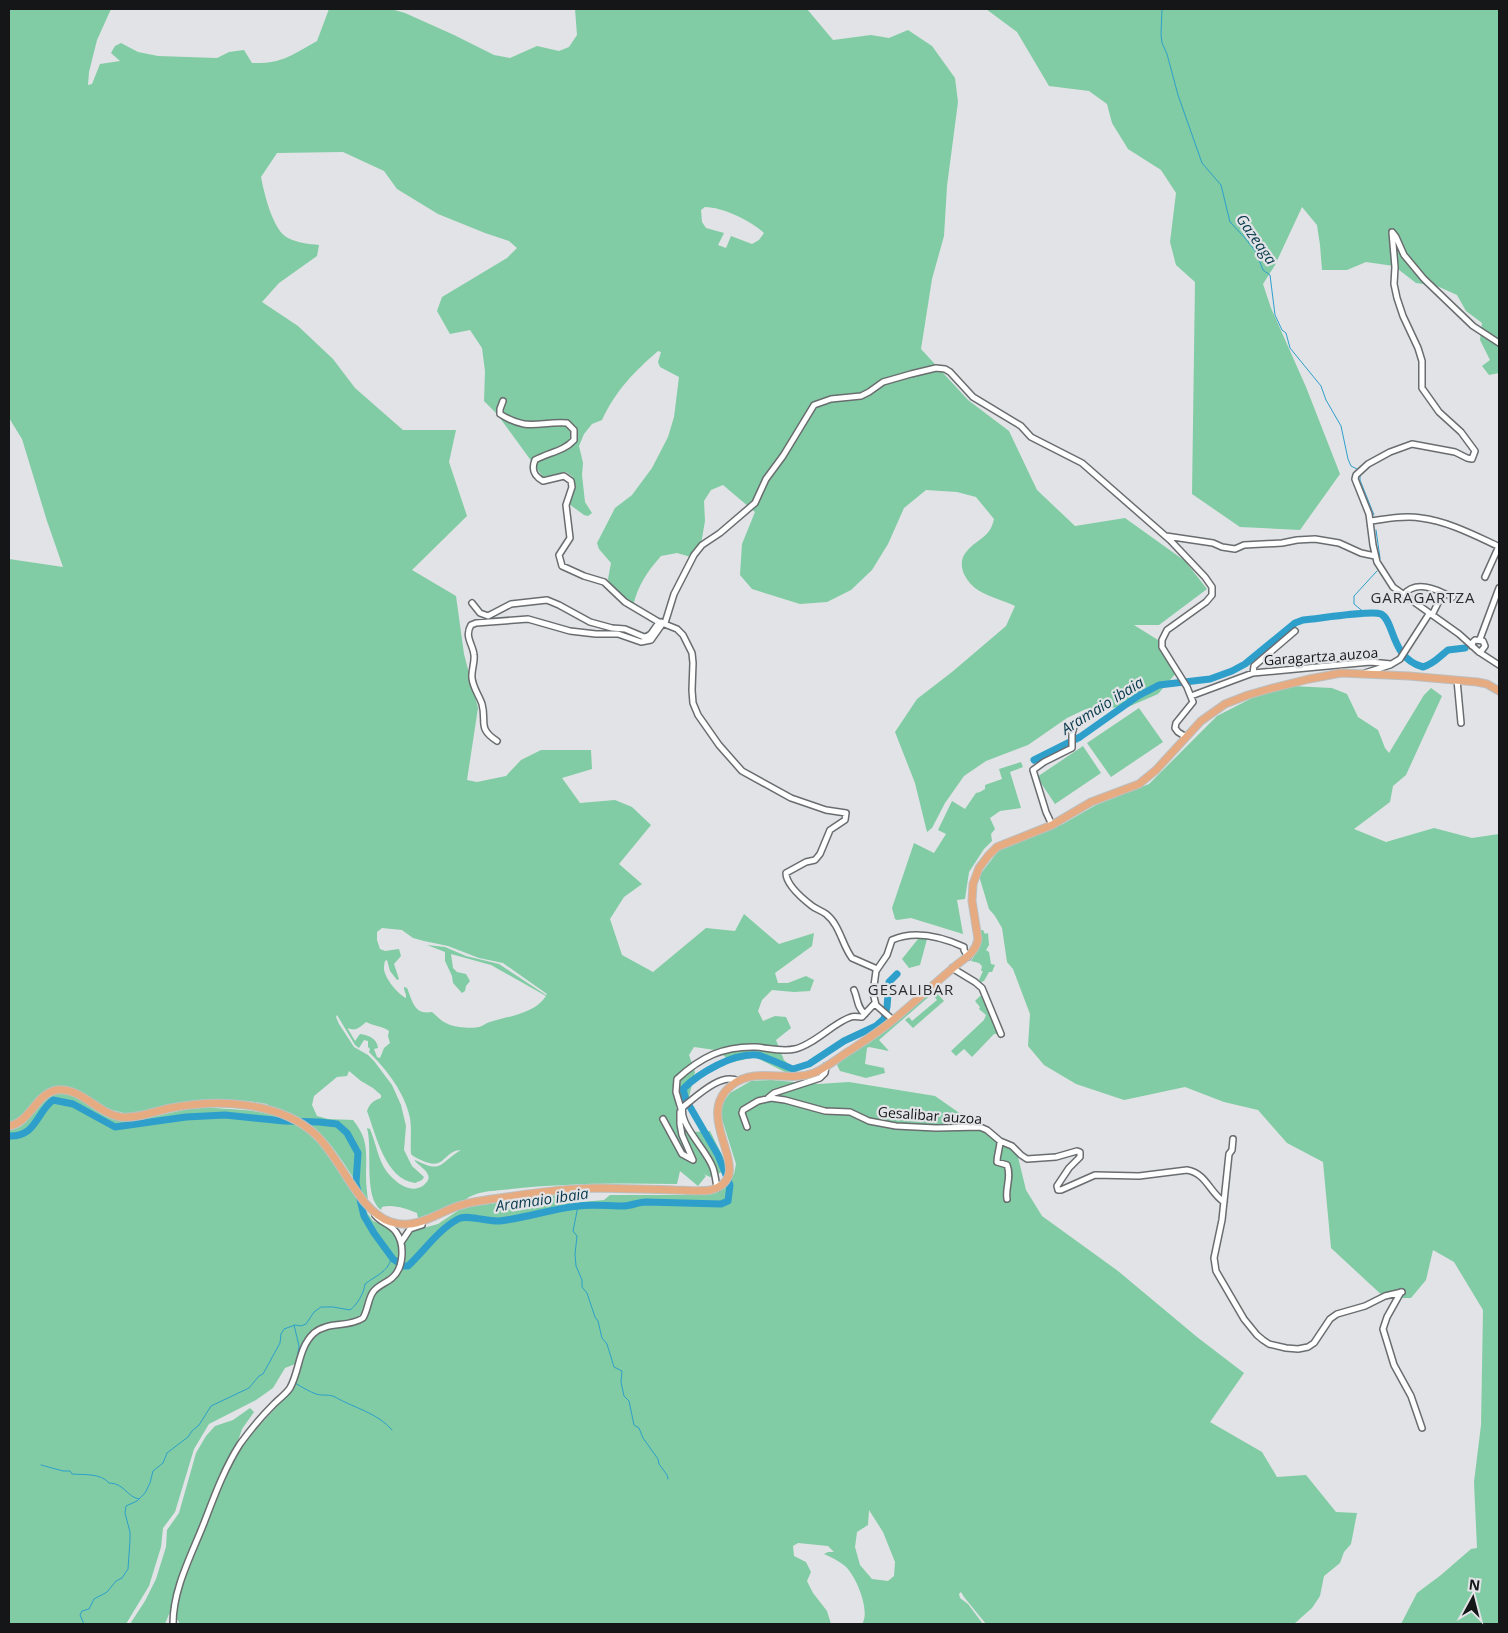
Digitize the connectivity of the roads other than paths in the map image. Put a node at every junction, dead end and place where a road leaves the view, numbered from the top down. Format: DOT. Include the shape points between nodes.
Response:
graph roads {
  1 [pos="1499,343"];
  2 [pos="503,402"];
  3 [pos="1370,521"];
  4 [pos="1165,536"];
  5 [pos="1499,546"];
  6 [pos="1375,556"];
  7 [pos="1485,577"];
  8 [pos="1499,588"];
  9 [pos="1443,593"];
  10 [pos="1403,594"];
  11 [pos="1453,598"];
  12 [pos="472,602"];
  13 [pos="1431,614"];
  14 [pos="663,623"];
  15 [pos="1295,631"];
  16 [pos="1480,640"];
  17 [pos="1470,644"];
  18 [pos="1479,652"];
  19 [pos="1391,664"];
  20 [pos="1499,665"];
  21 [pos="1253,673"];
  22 [pos="1362,674"];
  23 [pos="1457,680"];
  24 [pos="1499,692"];
  25 [pos="1191,696"];
  26 [pos="1461,722"];
  27 [pos="1075,723"];
  28 [pos="1186,737"];
  29 [pos="498,741"];
  30 [pos="1052,826"];
  31 [pos="968,957"];
  32 [pos="952,968"];
  33 [pos="876,969"];
  34 [pos="854,990"];
  35 [pos="875,1003"];
  36 [pos="864,1016"];
  37 [pos="891,1018"];
  38 [pos="1000,1034"];
  39 [pos="826,1066"];
  40 [pos="738,1081"];
  41 [pos="768,1098"];
  42 [pos="682,1112"];
  43 [pos="662,1119"];
  44 [pos="9,1126"];
  45 [pos="747,1127"];
  46 [pos="1233,1139"];
  47 [pos="1000,1141"];
  48 [pos="717,1188"];
  49 [pos="1007,1200"];
  50 [pos="1224,1202"];
  51 [pos="374,1212"];
  52 [pos="428,1220"];
  53 [pos="402,1224"];
  54 [pos="398,1234"];
  55 [pos="405,1235"];
  56 [pos="402,1241"];
  57 [pos="1422,1428"];
  58 [pos="173,1618"];
  59 [pos="168,1624"];
  60 [pos="173,1624"];
  1 -- 3 [label="street" via="1473,326 1424,279 1404,255 1392,232 1394,284 1422,362 1422,388 1475,451 1472,459 1455,452 1412,444 1368,464 1355,479"];
  2 -- 14 [label="street" via="500,414 508,419 534,425 567,423 574,430 574,440 570,445 542,456 535,460 533,466 533,472 544,481 564,476 571,481 566,505 570,538 559,555 562,566 604,582 625,602"];
  3 -- 5 [label="street" via="1421,518"];
  3 -- 6 [label="street"];
  4 -- 6 [label="street" via="1235,549 1244,545 1315,539 1339,543 1361,554"];
  4 -- 14 [label="street" via="1082,463 1030,437 1021,426 973,397 950,372 936,368 883,382 861,396 831,399 814,405 766,479 755,502 694,555"];
  4 -- 25 [label="street" via="1212,587 1212,595 1206,602 1167,630 1162,640 1162,647"];
  5 -- 7 [label="street"];
  6 -- 10 [label="street" via="1384,575"];
  8 -- 16 [label="street"];
  9 -- 10 [label="street" via="1418,586"];
  9 -- 11 [label="street"];
  9 -- 13 [label="street"];
  10 -- 13 [label="street"];
  12 -- 14 [label="street" via="480,613 488,616 511,604 549,601 590,622 625,629 644,637 650,635 658,623"];
  13 -- 17 [label="street"];
  13 -- 19 [label="street" via="1403,655"];
  14 -- 29 [label="street" via="652,640 641,642 618,634 570,631 528,619 471,625 468,636 474,654 472,678 482,704 482,722 488,734"];
  14 -- 33 [label="street" via="677,629 690,647 693,703 698,715 742,770 791,798 846,813 845,820 830,830 815,860 791,869 786,877 813,907 828,915 850,956"];
  15 -- 21 [label="street, Garagartza auzoa" via="1254,666"];
  16 -- 17 [label="street"];
  16 -- 18 [label="street" via="1485,645"];
  17 -- 18 [label="street"];
  18 -- 20 [label="street"];
  19 -- 21 [label="street, Garagartza auzoa" via="1370,662"];
  19 -- 22 [label="street"];
  21 -- 25 [label="street, Garagartza auzoa"];
  22 -- 23 [label="main road"];
  22 -- 28 [label="main road" via="1328,675 1241,697 1213,712"];
  23 -- 24 [label="main road" via="1482,683"];
  23 -- 26 [label="street"];
  25 -- 28 [label="street" via="1191,706 1175,728"];
  27 -- 30 [label="street" via="1072,748 1034,770"];
  28 -- 30 [label="main road" via="1139,784 1091,802"];
  30 -- 31 [label="main road" via="997,847 979,868 972,896 978,942"];
  31 -- 32 [label="main road"];
  31 -- 33 [label="street" via="961,945 909,934 892,940"];
  32 -- 37 [label="main road"];
  32 -- 38 [label="street" via="982,988"];
  33 -- 35 [label="street" via="872,993"];
  34 -- 36 [label="street"];
  35 -- 36 [label="street"];
  35 -- 37 [label="street"];
  36 -- 42 [label="street" via="852,1017 795,1049 741,1047 713,1054 694,1064 677,1078 676,1092"];
  37 -- 39 [label="main road"];
  39 -- 40 [label="main road" via="804,1075 762,1075"];
  39 -- 41 [label="street" via="820,1078 774,1093"];
  40 -- 42 [label="street" via="725,1079 714,1084 683,1107"];
  40 -- 48 [label="main road" via="724,1092 717,1110 719,1128 730,1160 730,1170"];
  41 -- 45 [label="street" via="743,1110"];
  41 -- 47 [label="street, Gesalibar auzoa" via="825,1111 850,1112 869,1121 896,1126 980,1127"];
  42 -- 43 [label="street" via="680,1124 693,1160 682,1154"];
  42 -- 48 [label="street" via="691,1134 713,1167"];
  44 -- 51 [label="main road" via="24,1119 46,1095 60,1090 70,1091 120,1117 209,1104 260,1107 292,1118 308,1128 330,1151"];
  46 -- 50 [label="street"];
  47 -- 49 [label="street" via="997,1162 1007,1165 1009,1170"];
  47 -- 50 [label="street, Gesalibar auzoa" via="1028,1159 1080,1152 1080,1157 1057,1186 1058,1190 1095,1176 1139,1176 1187,1170 1201,1177"];
  48 -- 52 [label="main road" via="701,1191 564,1189 466,1204"];
  50 -- 57 [label="street" via="1214,1258 1216,1272 1244,1319 1269,1344 1298,1349 1311,1346 1337,1314 1402,1292 1383,1325 1383,1334"];
  51 -- 53 [label="main road" via="386,1220"];
  51 -- 54 [label="street" via="380,1221"];
  52 -- 53 [label="main road"];
  52 -- 55 [label="street"];
  53 -- 54 [label="street"];
  53 -- 55 [label="street"];
  54 -- 56 [label="street"];
  55 -- 56 [label="street"];
  56 -- 58 [label="street" via="399,1268 392,1278 372,1293 364,1318 352,1324 325,1327 309,1338 287,1392 240,1444 220,1481 180,1584"];
  58 -- 59 [label="street"];
  58 -- 60 [label="street"];
}
